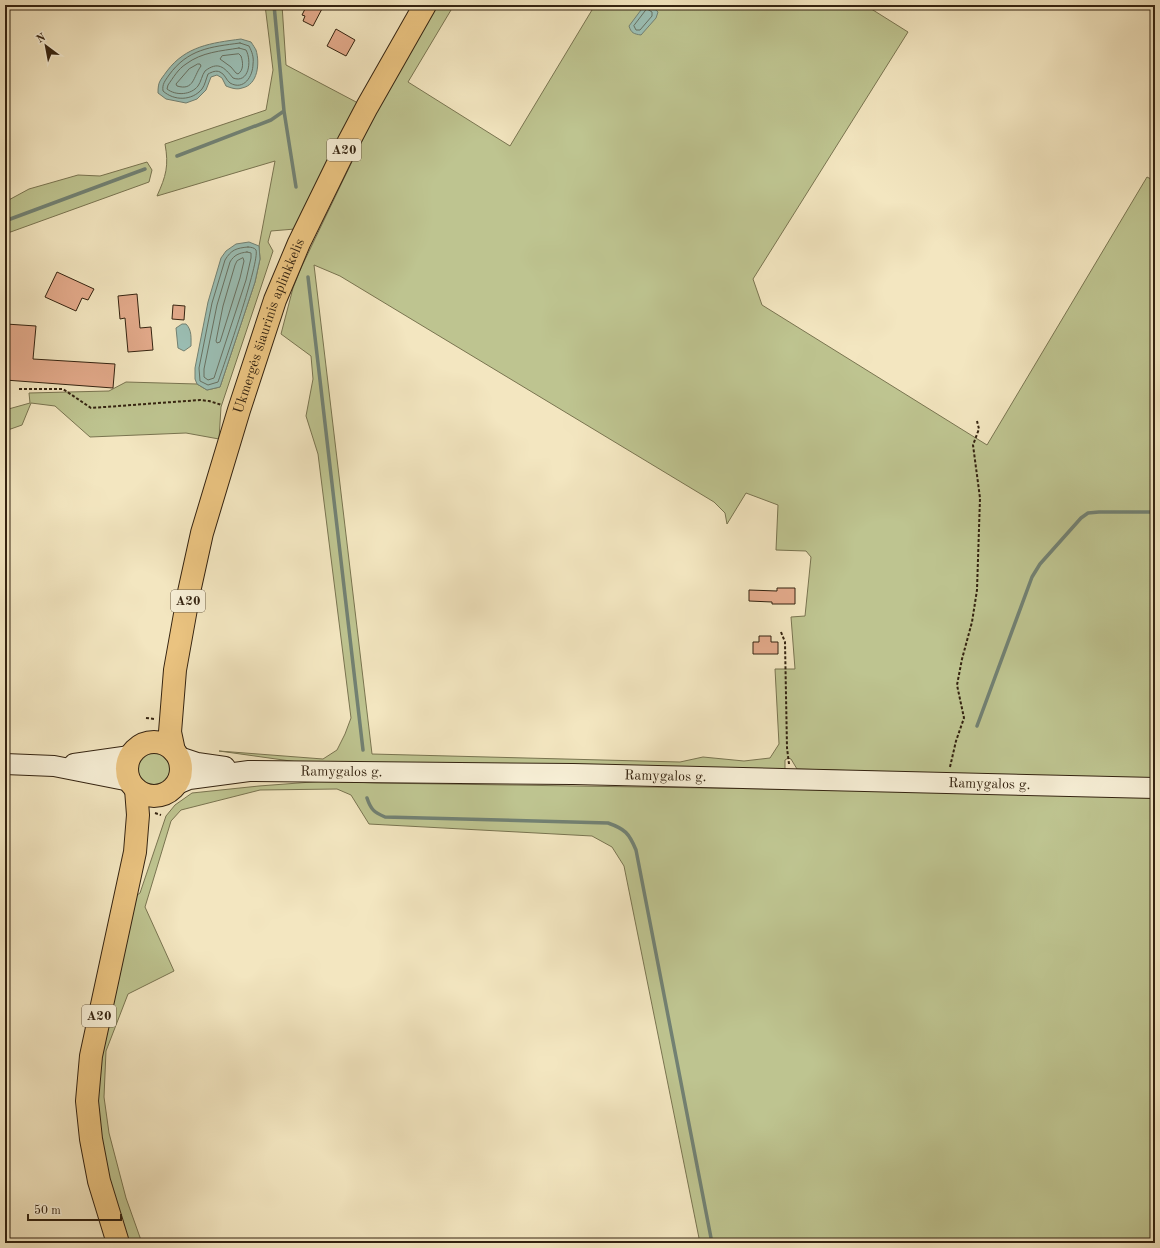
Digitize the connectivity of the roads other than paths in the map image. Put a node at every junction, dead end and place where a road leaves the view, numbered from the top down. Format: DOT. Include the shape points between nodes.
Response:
graph roads {
  1 [pos="425,5"];
  2 [pos="175,670"];
  3 [pos="139,749"];
  4 [pos="177,754"];
  5 [pos="5,764"];
  6 [pos="54,766"];
  7 [pos="249,771"];
  8 [pos="133,785"];
  9 [pos="1155,788"];
  10 [pos="165,802"];
  11 [pos="135,852"];
  12 [pos="118,1243"];
  1 -- 2 [label="highway, Ukmergės šiaurinis aplinkkelis / A20" via="350,138 299,243 275,300 202,533"];
  2 -- 3 [label="highway, Ukmergės šiaurinis aplinkkelis / A20"];
  2 -- 4 [label="highway, Ukmergės šiaurinis aplinkkelis / A20" via="170,732"];
  3 -- 4 [label="highway" via="157,742 166,744"];
  3 -- 6 [label="main road" via="104,760"];
  3 -- 8 [label="highway, A20" via="127,768"];
  4 -- 7 [label="main road" via="197,763"];
  4 -- 10 [label="highway, A20" via="181,764 180,777"];
  5 -- 6 [label="main road"];
  6 -- 8 [label="main road"];
  7 -- 9 [label="main road, Ramygalos g." via="573,774"];
  7 -- 10 [label="main road, Ramygalos g." via="189,779"];
  8 -- 10 [label="highway"];
  8 -- 11 [label="highway, A20" via="138,815"];
  10 -- 11 [label="highway, A20" via="149,818"];
  11 -- 12 [label="highway, A20" via="91,1056 87,1102 99,1181"];
}
